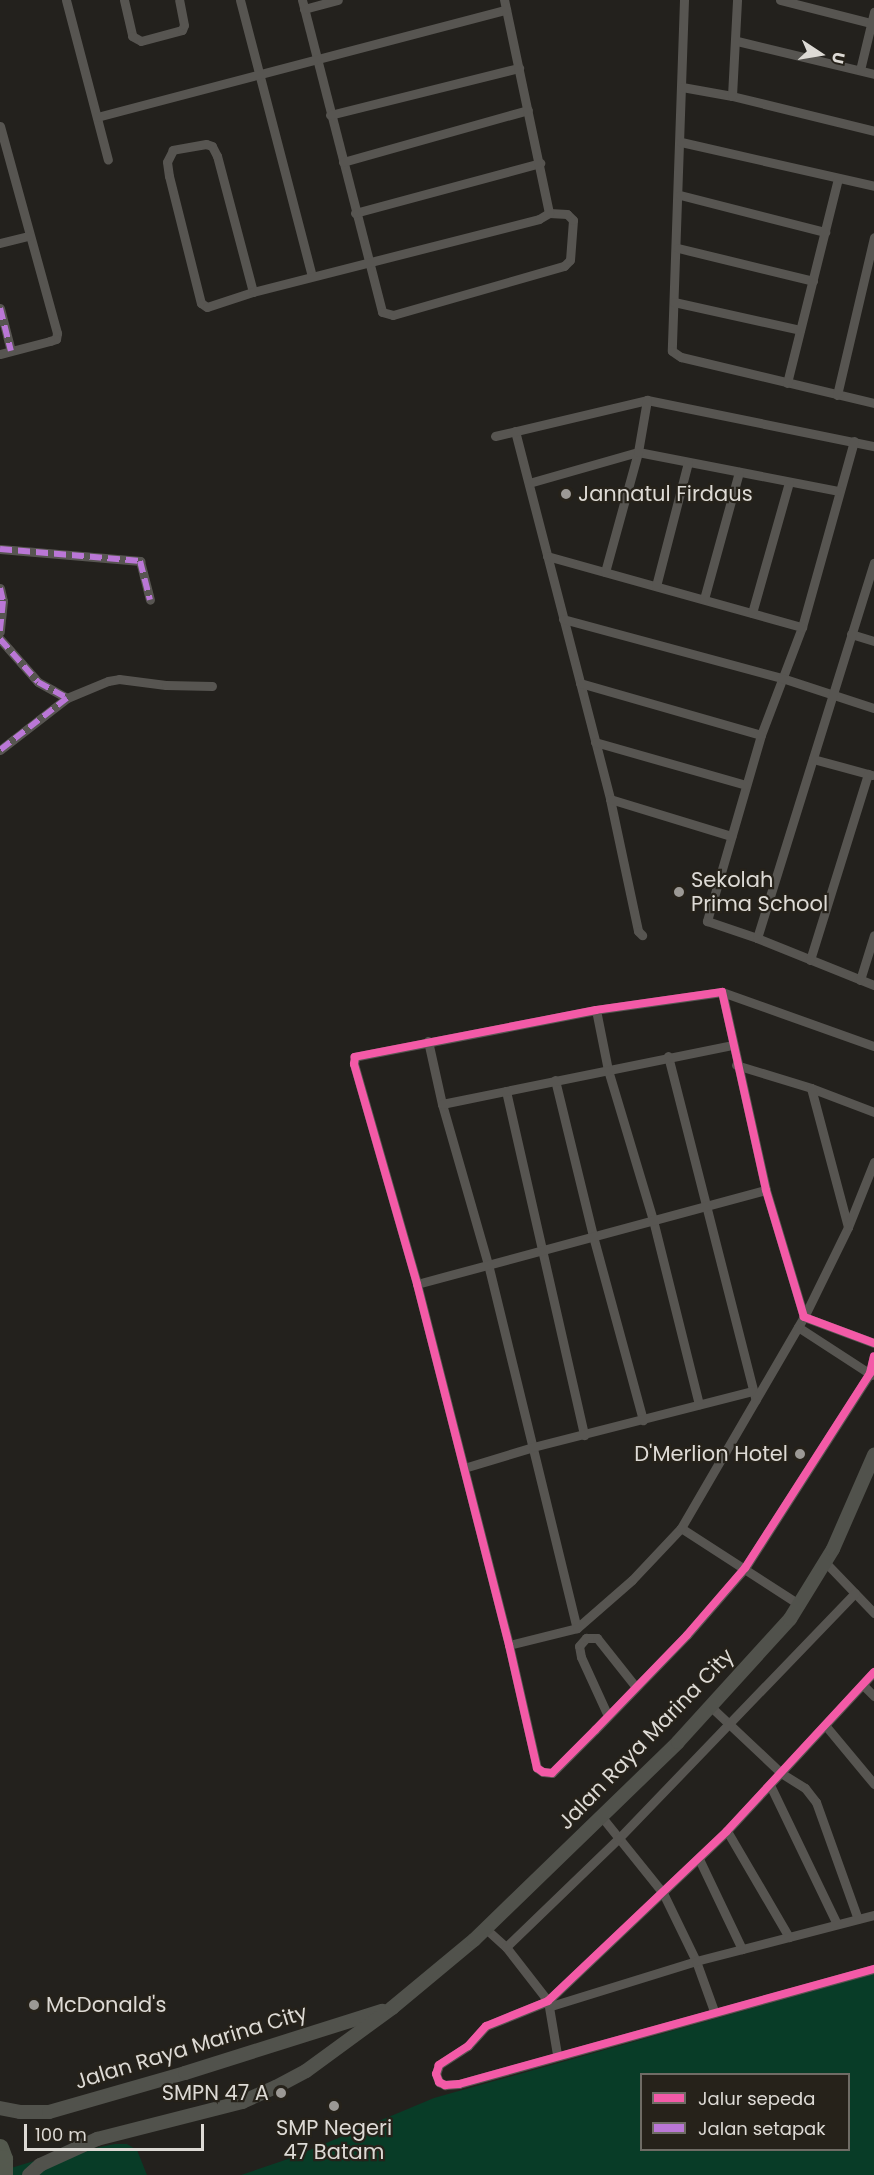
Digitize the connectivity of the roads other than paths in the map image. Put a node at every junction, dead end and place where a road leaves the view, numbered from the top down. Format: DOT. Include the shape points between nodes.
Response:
graph roads {
  1 [pos="66,0"];
  2 [pos="124,0"];
  3 [pos="179,0"];
  4 [pos="240,0"];
  5 [pos="338,0"];
  6 [pos="684,0"];
  7 [pos="737,0"];
  8 [pos="780,0"];
  9 [pos="303,4"];
  10 [pos="505,5"];
  11 [pos="874,12"];
  12 [pos="871,23"];
  13 [pos="737,41"];
  14 [pos="318,60"];
  15 [pos="519,68"];
  16 [pos="860,70"];
  17 [pos="258,73"];
  18 [pos="874,74"];
  19 [pos="682,87"];
  20 [pos="732,96"];
  21 [pos="528,110"];
  22 [pos="330,115"];
  23 [pos="97,117"];
  24 [pos="0,126"];
  25 [pos="874,131"];
  26 [pos="681,142"];
  27 [pos="108,160"];
  28 [pos="343,162"];
  29 [pos="540,163"];
  30 [pos="838,178"];
  31 [pos="874,186"];
  32 [pos="680,195"];
  33 [pos="355,213"];
  34 [pos="549,213"];
  35 [pos="825,232"];
  36 [pos="29,236"];
  37 [pos="874,237"];
  38 [pos="0,243"];
  39 [pos="678,248"];
  40 [pos="368,264"];
  41 [pos="312,276"];
  42 [pos="813,281"];
  43 [pos="253,292"];
  44 [pos="674,302"];
  45 [pos="0,308"];
  46 [pos="800,330"];
  47 [pos="11,351"];
  48 [pos="0,354"];
  49 [pos="787,383"];
  50 [pos="837,395"];
  51 [pos="647,400"];
  52 [pos="874,403"];
  53 [pos="515,431"];
  54 [pos="495,436"];
  55 [pos="854,441"];
  56 [pos="874,446"];
  57 [pos="638,452"];
  58 [pos="688,462"];
  59 [pos="739,472"];
  60 [pos="789,482"];
  61 [pos="528,483"];
  62 [pos="839,492"];
  63 [pos="0,549"];
  64 [pos="547,556"];
  65 [pos="874,563"];
  66 [pos="605,572"];
  67 [pos="656,586"];
  68 [pos="0,588"];
  69 [pos="704,599"];
  70 [pos="150,600"];
  71 [pos="752,613"];
  72 [pos="563,619"];
  73 [pos="802,627"];
  74 [pos="0,632"];
  75 [pos="851,634"];
  76 [pos="0,639"];
  77 [pos="874,641"];
  78 [pos="782,678"];
  79 [pos="580,683"];
  80 [pos="212,686"];
  81 [pos="831,696"];
  82 [pos="67,698"];
  83 [pos="874,708"];
  84 [pos="761,735"];
  85 [pos="595,742"];
  86 [pos="0,750"];
  87 [pos="813,759"];
  88 [pos="871,775"];
  89 [pos="746,785"];
  90 [pos="610,800"];
  91 [pos="731,836"];
  92 [pos="642,935"];
  93 [pos="874,935"];
  94 [pos="757,938"];
  95 [pos="810,960"];
  96 [pos="860,980"];
  97 [pos="874,985"];
  98 [pos="722,992"];
  99 [pos="596,1010"];
  100 [pos="428,1041"];
  101 [pos="733,1045"];
  102 [pos="874,1046"];
  103 [pos="668,1056"];
  104 [pos="736,1065"];
  105 [pos="608,1070"];
  106 [pos="555,1080"];
  107 [pos="811,1088"];
  108 [pos="506,1091"];
  109 [pos="442,1104"];
  110 [pos="874,1112"];
  111 [pos="874,1162"];
  112 [pos="766,1190"];
  113 [pos="705,1205"];
  114 [pos="653,1220"];
  115 [pos="848,1227"];
  116 [pos="593,1236"];
  117 [pos="542,1250"];
  118 [pos="488,1264"];
  119 [pos="417,1284"];
  120 [pos="804,1317"];
  121 [pos="798,1327"];
  122 [pos="874,1343"];
  123 [pos="874,1356"];
  124 [pos="872,1375"];
  125 [pos="752,1390"];
  126 [pos="756,1401"];
  127 [pos="699,1404"];
  128 [pos="642,1420"];
  129 [pos="584,1436"];
  130 [pos="533,1447"];
  131 [pos="874,1455"];
  132 [pos="464,1468"];
  133 [pos="681,1528"];
  134 [pos="825,1562"];
  135 [pos="745,1568"];
  136 [pos="855,1593"];
  137 [pos="800,1605"];
  138 [pos="874,1612"];
  139 [pos="577,1628"];
  140 [pos="510,1645"];
  141 [pos="874,1672"];
  142 [pos="863,1685"];
  143 [pos="635,1686"];
  144 [pos="874,1696"];
  145 [pos="710,1706"];
  146 [pos="608,1716"];
  147 [pos="730,1724"];
  148 [pos="825,1725"];
  149 [pos="781,1773"];
  150 [pos="874,1784"];
  151 [pos="770,1785"];
  152 [pos="601,1816"];
  153 [pos="727,1832"];
  154 [pos="619,1838"];
  155 [pos="699,1859"];
  156 [pos="663,1893"];
  157 [pos="874,1915"];
  158 [pos="858,1919"];
  159 [pos="837,1924"];
  160 [pos="486,1929"];
  161 [pos="789,1937"];
  162 [pos="506,1947"];
  163 [pos="742,1949"];
  164 [pos="696,1960"];
  165 [pos="874,1969"];
  166 [pos="550,2004"];
  167 [pos="392,2008"];
  168 [pos="714,2011"];
  169 [pos="557,2054"];
  170 [pos="0,2108"];
  171 [pos="0,2148"];
  172 [pos="4,2175"];
  173 [pos="29,2175"];
  1 -- 23 [label="street"];
  2 -- 3 [label="street" via="132,36 141,41 182,30"];
  4 -- 17 [label="street"];
  5 -- 9 [label="street"];
  6 -- 19 [label="street"];
  7 -- 13 [label="street"];
  8 -- 12 [label="street"];
  9 -- 14 [label="street"];
  10 -- 14 [label="street"];
  10 -- 15 [label="street"];
  11 -- 12 [label="street"];
  12 -- 16 [label="street"];
  13 -- 16 [label="street"];
  13 -- 20 [label="street"];
  14 -- 17 [label="street"];
  14 -- 22 [label="street"];
  15 -- 21 [label="street"];
  15 -- 22 [label="street"];
  16 -- 18 [label="street"];
  17 -- 23 [label="street"];
  17 -- 41 [label="street"];
  19 -- 20 [label="street"];
  19 -- 26 [label="street"];
  20 -- 25 [label="street"];
  21 -- 28 [label="street"];
  21 -- 29 [label="street"];
  22 -- 28 [label="street"];
  23 -- 27 [label="street"];
  24 -- 36 [label="street"];
  26 -- 30 [label="street"];
  26 -- 32 [label="street"];
  28 -- 33 [label="street"];
  29 -- 33 [label="street"];
  29 -- 34 [label="street"];
  30 -- 31 [label="street"];
  30 -- 35 [label="street"];
  32 -- 35 [label="street"];
  32 -- 39 [label="street"];
  33 -- 40 [label="street"];
  34 -- 40 [label="street" via="539,219"];
  34 -- 40 [label="street" via="567,214 573,220 570,260 564,267 393,315 382,312"];
  35 -- 42 [label="street"];
  36 -- 38 [label="street"];
  36 -- 47 [label="street" via="57,333 56,339"];
  37 -- 50 [label="street"];
  39 -- 42 [label="street"];
  39 -- 44 [label="street"];
  40 -- 41 [label="street"];
  41 -- 43 [label="street"];
  42 -- 46 [label="street"];
  43 -- 43 [label="street" via="207,307 201,303 169,176 167,162 173,150 212,146"];
  44 -- 46 [label="street"];
  44 -- 49 [label="street" via="671,346 675,355"];
  45 -- 47 [label="street"];
  46 -- 49 [label="street"];
  47 -- 48 [label="street"];
  49 -- 50 [label="street"];
  50 -- 52 [label="street"];
  51 -- 53 [label="street"];
  51 -- 55 [label="street"];
  51 -- 57 [label="street"];
  53 -- 54 [label="street"];
  53 -- 61 [label="street"];
  55 -- 56 [label="street"];
  55 -- 62 [label="street"];
  57 -- 58 [label="street"];
  57 -- 61 [label="street"];
  57 -- 66 [label="street"];
  58 -- 59 [label="street"];
  58 -- 67 [label="street"];
  59 -- 60 [label="street"];
  59 -- 69 [label="street"];
  60 -- 62 [label="street"];
  60 -- 71 [label="street"];
  61 -- 64 [label="street"];
  62 -- 73 [label="street"];
  63 -- 70 [label="street" via="140,561"];
  64 -- 66 [label="street"];
  64 -- 72 [label="street"];
  65 -- 75 [label="street"];
  66 -- 67 [label="street"];
  67 -- 69 [label="street"];
  68 -- 74 [label="street"];
  69 -- 71 [label="street"];
  71 -- 73 [label="street"];
  72 -- 78 [label="street"];
  72 -- 79 [label="street"];
  73 -- 78 [label="street"];
  75 -- 77 [label="street"];
  75 -- 81 [label="street"];
  76 -- 82 [label="street" via="38,682"];
  78 -- 81 [label="street"];
  78 -- 84 [label="street"];
  79 -- 84 [label="street"];
  79 -- 85 [label="street"];
  80 -- 82 [label="street" via="119,679"];
  81 -- 83 [label="street"];
  81 -- 87 [label="street"];
  82 -- 86 [label="street"];
  84 -- 89 [label="street"];
  85 -- 89 [label="street"];
  85 -- 90 [label="street"];
  87 -- 88 [label="street"];
  87 -- 94 [label="street"];
  88 -- 95 [label="street"];
  89 -- 91 [label="street"];
  90 -- 91 [label="street"];
  90 -- 92 [label="street"];
  91 -- 94 [label="street" via="708,921"];
  93 -- 96 [label="street"];
  94 -- 95 [label="street"];
  95 -- 96 [label="street"];
  96 -- 97 [label="street"];
  98 -- 99 [label="street"];
  98 -- 101 [label="street"];
  98 -- 102 [label="street"];
  99 -- 100 [label="street"];
  99 -- 105 [label="street"];
  100 -- 109 [label="street"];
  100 -- 119 [label="street" via="363,1053 354,1060"];
  101 -- 103 [label="street"];
  101 -- 104 [label="street"];
  103 -- 105 [label="street"];
  103 -- 113 [label="street"];
  104 -- 107 [label="street"];
  104 -- 112 [label="street"];
  105 -- 106 [label="street"];
  105 -- 114 [label="street"];
  106 -- 108 [label="street"];
  106 -- 116 [label="street"];
  107 -- 110 [label="street"];
  107 -- 115 [label="street"];
  108 -- 109 [label="street"];
  108 -- 117 [label="street"];
  109 -- 118 [label="street"];
  111 -- 115 [label="street"];
  112 -- 113 [label="street"];
  112 -- 120 [label="street"];
  113 -- 114 [label="street"];
  113 -- 125 [label="street"];
  114 -- 116 [label="street"];
  114 -- 127 [label="street"];
  115 -- 120 [label="street"];
  116 -- 117 [label="street"];
  116 -- 128 [label="street"];
  117 -- 118 [label="street"];
  117 -- 129 [label="street"];
  118 -- 119 [label="street"];
  118 -- 130 [label="street"];
  119 -- 132 [label="street"];
  120 -- 121 [label="street"];
  120 -- 122 [label="street"];
  121 -- 124 [label="street"];
  121 -- 126 [label="street"];
  123 -- 124 [label="street"];
  124 -- 135 [label="street"];
  125 -- 126 [label="street"];
  125 -- 127 [label="street"];
  126 -- 133 [label="street"];
  127 -- 128 [label="street"];
  128 -- 129 [label="street"];
  129 -- 130 [label="street"];
  130 -- 132 [label="street"];
  130 -- 139 [label="street"];
  131 -- 134 [label="main road, Jalan Raya Marina City"];
  132 -- 140 [label="street"];
  133 -- 135 [label="street"];
  133 -- 139 [label="street" via="632,1580"];
  134 -- 136 [label="street"];
  134 -- 137 [label="main road, Jalan Raya Marina City"];
  135 -- 137 [label="street"];
  135 -- 143 [label="street" via="687,1635"];
  136 -- 138 [label="street"];
  136 -- 147 [label="street"];
  137 -- 145 [label="main road, Jalan Raya Marina City"];
  139 -- 140 [label="street"];
  140 -- 146 [label="street" via="537,1768 552,1773"];
  141 -- 142 [label="street"];
  142 -- 144 [label="street"];
  142 -- 148 [label="street"];
  143 -- 146 [label="street"];
  143 -- 146 [label="street" via="597,1638 586,1638 579,1646 580,1658"];
  145 -- 147 [label="street"];
  145 -- 152 [label="main road, Jalan Raya Marina City"];
  147 -- 149 [label="street"];
  147 -- 154 [label="street"];
  148 -- 149 [label="street"];
  148 -- 150 [label="street"];
  149 -- 151 [label="street"];
  149 -- 158 [label="street" via="805,1788 816,1802"];
  151 -- 153 [label="street"];
  151 -- 159 [label="street"];
  152 -- 154 [label="street"];
  152 -- 160 [label="main road, Jalan Raya Marina City"];
  153 -- 155 [label="street"];
  153 -- 161 [label="street"];
  154 -- 156 [label="street"];
  154 -- 162 [label="street"];
  155 -- 156 [label="street"];
  155 -- 163 [label="street"];
  156 -- 164 [label="street"];
  156 -- 166 [label="street"];
  157 -- 158 [label="street"];
  158 -- 159 [label="street"];
  159 -- 161 [label="street"];
  160 -- 162 [label="street"];
  160 -- 167 [label="main road, Jalan Raya Marina City"];
  161 -- 163 [label="street"];
  162 -- 166 [label="street"];
  163 -- 164 [label="street"];
  164 -- 166 [label="street"];
  164 -- 168 [label="street"];
  165 -- 168 [label="street"];
  166 -- 169 [label="street"];
  166 -- 169 [label="street" via="486,2026 468,2046 439,2066 436,2074 445,2085 459,2084"];
  167 -- 170 [label="main road, Jalan Raya Marina City" via="49,2112"];
  167 -- 173 [label="main road, Jalan Raya Marina City" via="306,2071 268,2091 242,2102 97,2139 40,2165"];
  168 -- 169 [label="street"];
  171 -- 172 [label="highway"];
}
